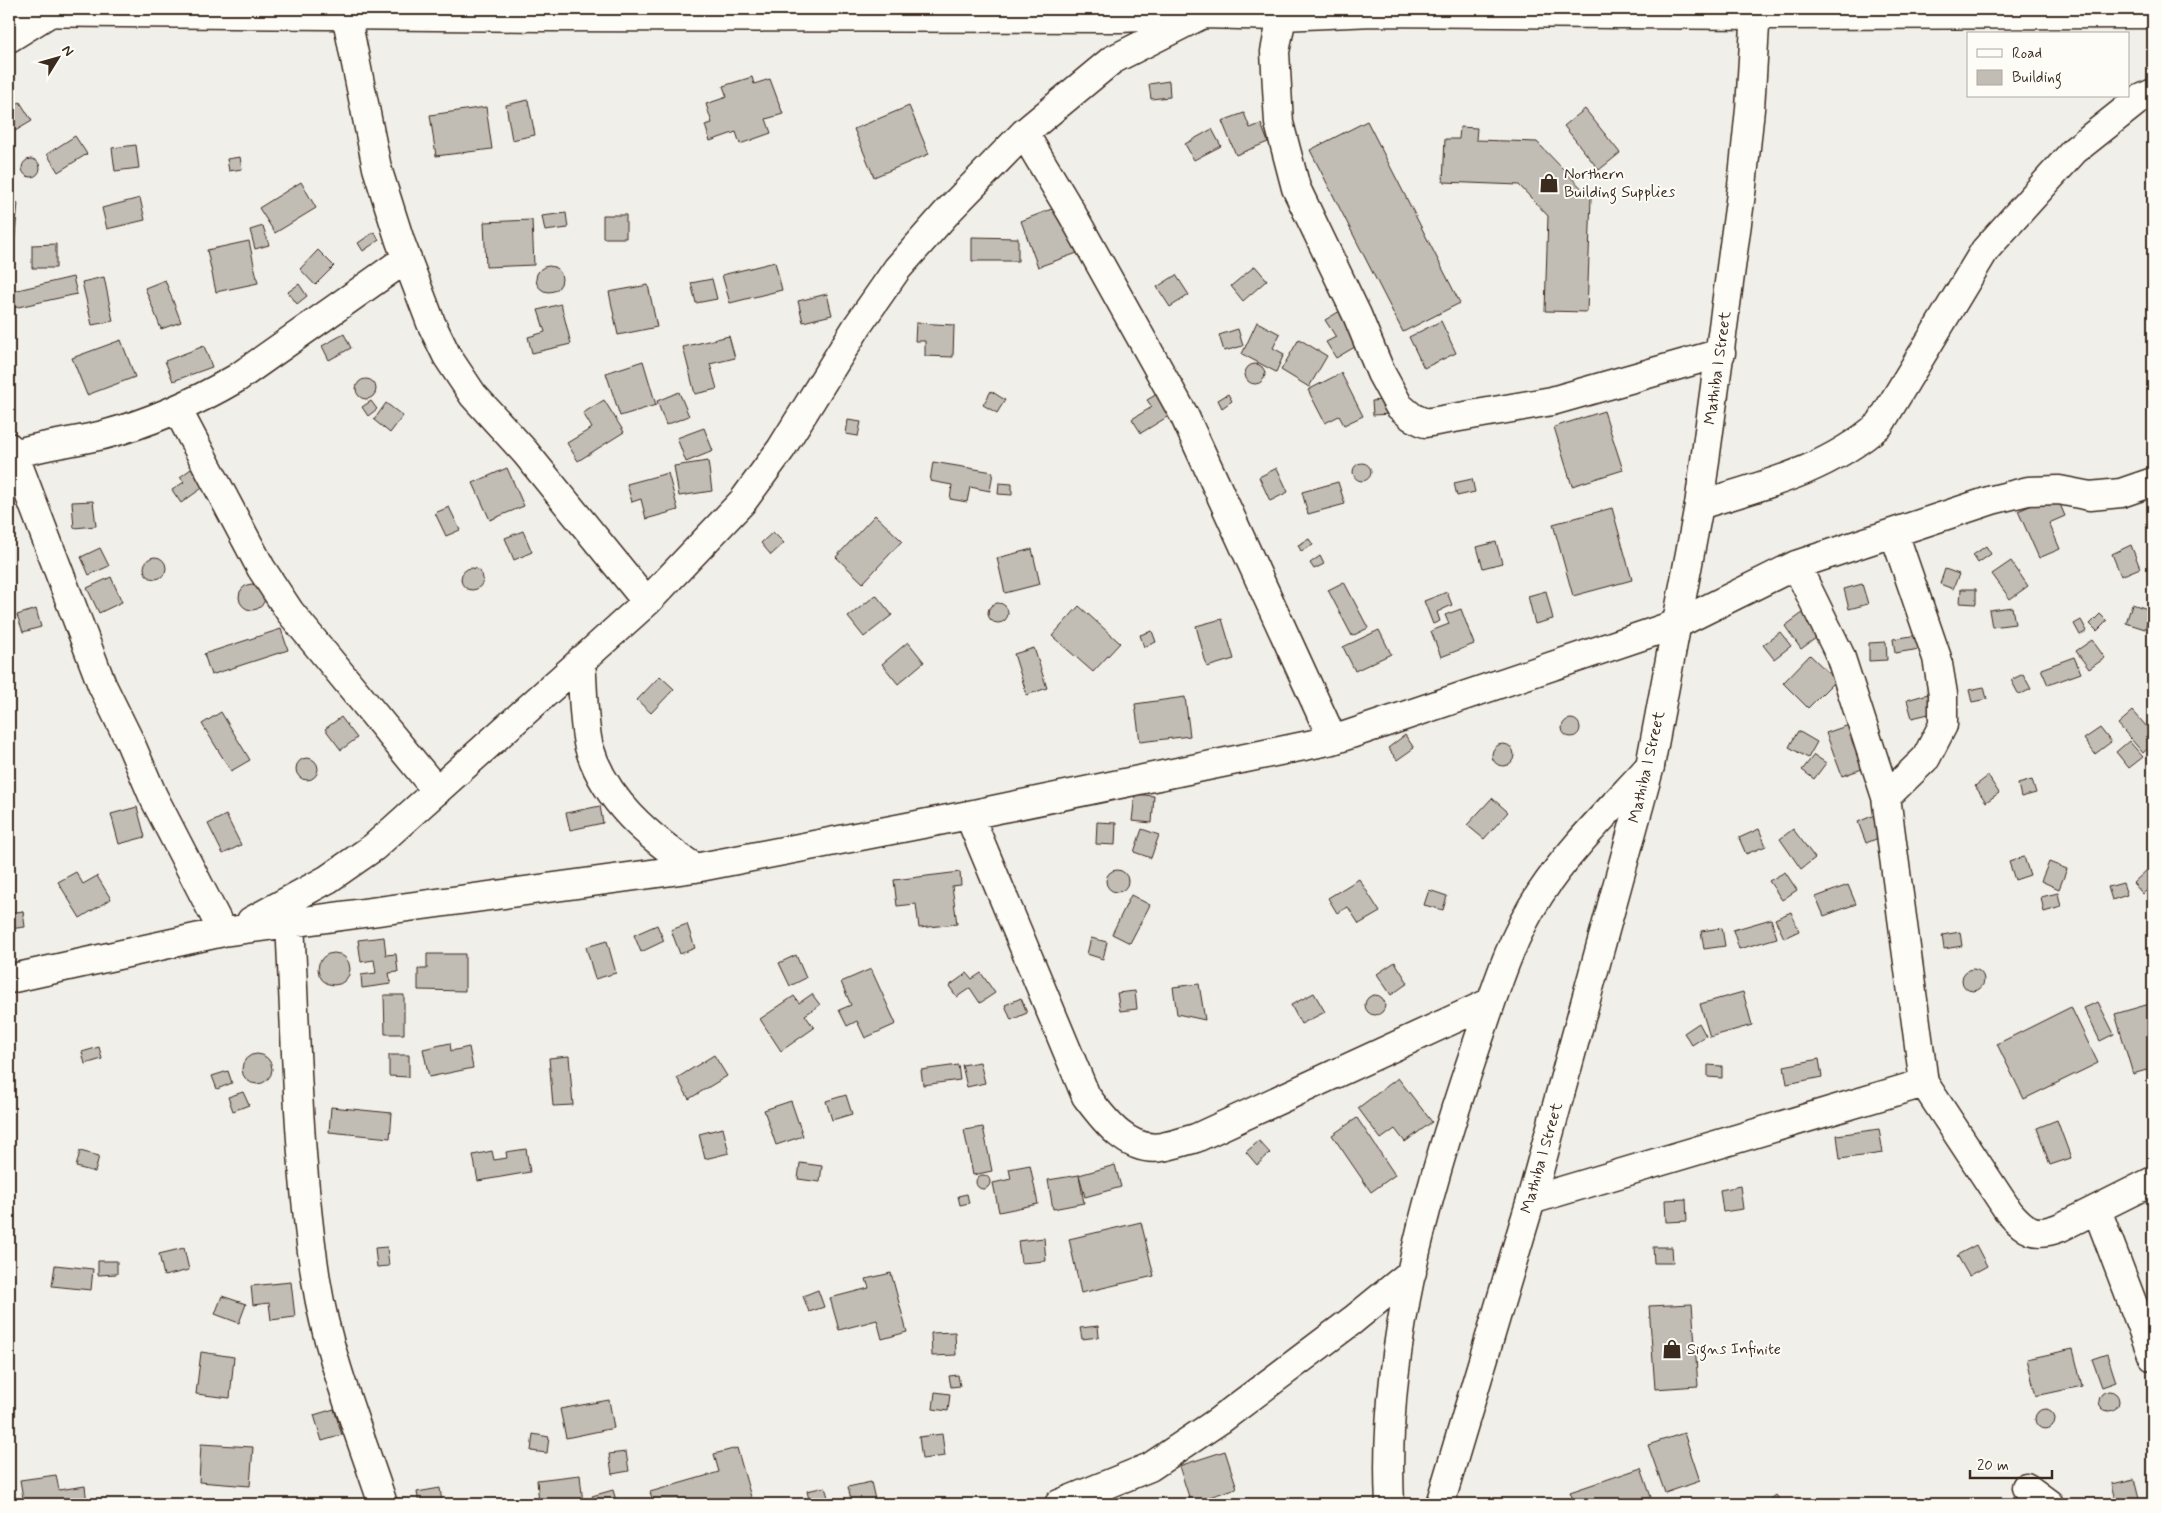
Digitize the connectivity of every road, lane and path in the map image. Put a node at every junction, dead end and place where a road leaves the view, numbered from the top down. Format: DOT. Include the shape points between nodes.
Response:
graph roads {
  1 [pos="124,11"];
  2 [pos="9,12"];
  3 [pos="51,12"];
  4 [pos="358,12"];
  5 [pos="762,12"];
  6 [pos="1756,12"];
  7 [pos="1862,12"];
  8 [pos="1203,14"];
  9 [pos="2153,14"];
  10 [pos="1282,16"];
  11 [pos="9,38"];
  12 [pos="2153,93"];
  13 [pos="1024,134"];
  14 [pos="407,258"];
  15 [pos="1721,353"];
  16 [pos="177,408"];
  17 [pos="11,450"];
  18 [pos="2153,482"];
  19 [pos="1700,505"];
  20 [pos="1894,534"];
  21 [pos="1796,566"];
  22 [pos="647,602"];
  23 [pos="1677,624"];
  24 [pos="581,660"];
  25 [pos="1333,740"];
  26 [pos="1650,766"];
  27 [pos="437,791"];
  28 [pos="1886,797"];
  29 [pos="970,815"];
  30 [pos="695,868"];
  31 [pos="290,922"];
  32 [pos="228,931"];
  33 [pos="9,979"];
  34 [pos="1492,1002"];
  35 [pos="1924,1083"];
  36 [pos="2153,1181"];
  37 [pos="1531,1200"];
  38 [pos="2097,1210"];
  39 [pos="1412,1272"];
  40 [pos="2153,1357"];
  41 [pos="2026,1487"];
  42 [pos="383,1504"];
  43 [pos="1059,1504"];
  44 [pos="1390,1504"];
  45 [pos="1440,1504"];
  46 [pos="2049,1504"];
  1 -- 3 [label="main road"];
  1 -- 4 [label="main road"];
  2 -- 3 [label="main road"];
  3 -- 11 [label="main road"];
  4 -- 5 [label="main road" via="544,18"];
  4 -- 14 [label="main road" via="377,168"];
  5 -- 8 [label="main road" via="1120,18"];
  6 -- 7 [label="main road"];
  6 -- 10 [label="main road" via="1373,12"];
  6 -- 15 [label="main road, Mathiba I Street" via="1742,186"];
  7 -- 9 [label="main road"];
  8 -- 10 [label="main road"];
  8 -- 13 [label="main road" via="1112,60"];
  10 -- 15 [label="main road" via="1275,52 1279,123 1296,188 1381,372 1399,406 1412,418 1425,423 1552,401"];
  12 -- 19 [label="main road" via="2138,100 2075,150 1985,250 1880,424 1858,443 1831,459 1775,482"];
  13 -- 22 [label="main road" via="949,210 897,270 781,449 743,501"];
  13 -- 25 [label="main road" via="1184,415"];
  14 -- 16 [label="main road" via="236,378"];
  14 -- 22 [label="main road" via="431,323 447,356 473,396 525,452"];
  15 -- 19 [label="main road, Mathiba I Street"];
  16 -- 17 [label="main road" via="104,434"];
  16 -- 27 [label="main road" via="262,568 290,612"];
  17 -- 32 [label="main road" via="102,685 153,796"];
  18 -- 20 [label="main road" via="2121,493 2090,496 2059,490 2028,491"];
  19 -- 23 [label="main road, Mathiba I Street"];
  20 -- 21 [label="main road"];
  20 -- 28 [label="main road" via="1937,658 1943,694 1943,725 1926,758"];
  21 -- 23 [label="main road"];
  21 -- 28 [label="main road" via="1840,655"];
  22 -- 24 [label="main road"];
  23 -- 25 [label="main road"];
  23 -- 26 [label="main road, Mathiba I Street"];
  24 -- 27 [label="main road"];
  24 -- 30 [label="main road" via="589,746 608,786 630,816 658,844"];
  25 -- 29 [label="main road"];
  26 -- 34 [label="main road" via="1575,849 1540,894 1514,939"];
  26 -- 37 [label="main road, Mathiba I Street"];
  27 -- 32 [label="main road" via="374,847 328,878"];
  28 -- 35 [label="main road"];
  29 -- 30 [label="main road"];
  29 -- 34 [label="main road" via="1086,1096 1125,1139 1143,1146 1161,1147 1196,1138"];
  30 -- 31 [label="main road"];
  31 -- 32 [label="main road"];
  31 -- 42 [label="main road" via="297,1067 316,1281 327,1331"];
  32 -- 33 [label="main road"];
  34 -- 39 [label="main road" via="1435,1180"];
  35 -- 37 [label="main road"];
  35 -- 38 [label="main road" via="2020,1226 2032,1232 2047,1232"];
  36 -- 38 [label="main road"];
  37 -- 45 [label="main road, Mathiba I Street"];
  38 -- 40 [label="main road"];
  39 -- 43 [label="main road" via="1220,1420 1150,1467"];
  39 -- 44 [label="main road" via="1397,1350 1389,1429"];
  41 -- 46 [label="main road"];
}
